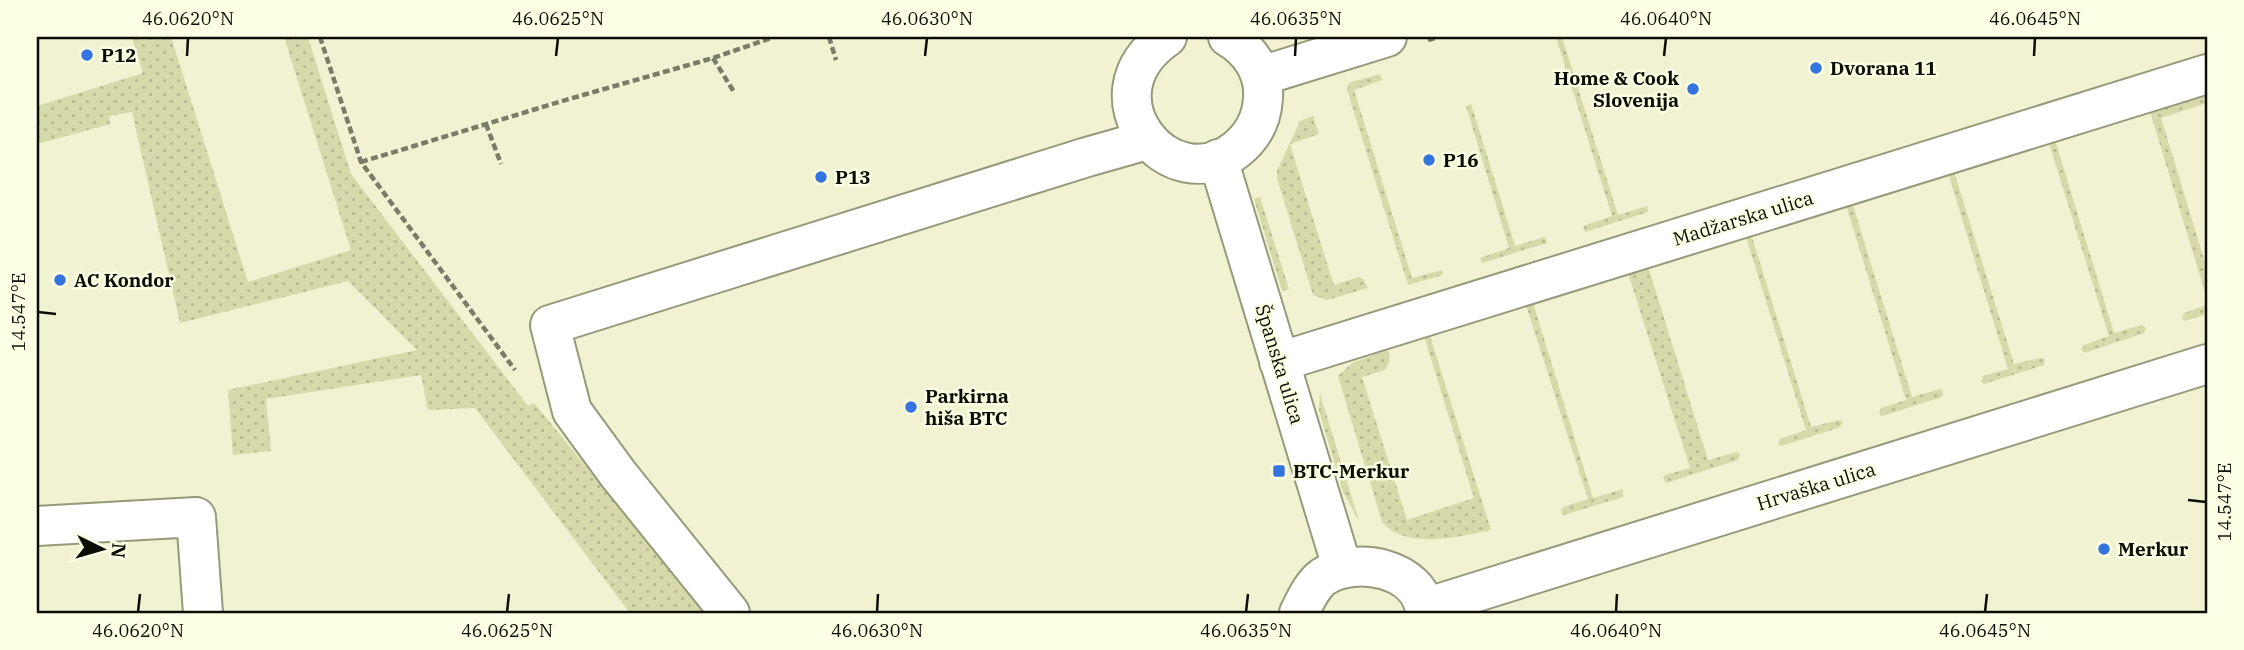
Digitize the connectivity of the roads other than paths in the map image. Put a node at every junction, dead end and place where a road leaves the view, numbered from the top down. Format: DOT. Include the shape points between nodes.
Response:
graph roads {
  1 [pos="1167,37"];
  2 [pos="1228,37"];
  3 [pos="1387,37"];
  4 [pos="2207,74"];
  5 [pos="1261,76"];
  6 [pos="1147,140"];
  7 [pos="1218,159"];
  8 [pos="1279,362"];
  9 [pos="2207,364"];
  10 [pos="37,526"];
  11 [pos="1342,568"];
  12 [pos="1425,611"];
  13 [pos="203,613"];
  14 [pos="730,613"];
  15 [pos="1299,613"];
  1 -- 6 [label="street" via="1139,64 1132,83 1131,103"];
  2 -- 5 [label="street" via="1251,56"];
  3 -- 5 [label="street"];
  4 -- 8 [label="street, Madžarska ulica"];
  5 -- 7 [label="street" via="1263,111 1255,129 1243,145"];
  6 -- 7 [label="street" via="1184,162"];
  6 -- 14 [label="street" via="550,325 572,411"];
  7 -- 8 [label="street, Španska ulica"];
  8 -- 11 [label="street, Španska ulica"];
  9 -- 12 [label="street, Hrvaška ulica"];
  10 -- 13 [label="street" via="196,517"];
  11 -- 12 [label="street" via="1365,565 1389,571 1416,590"];
  11 -- 15 [label="street" via="1322,578"];
}
